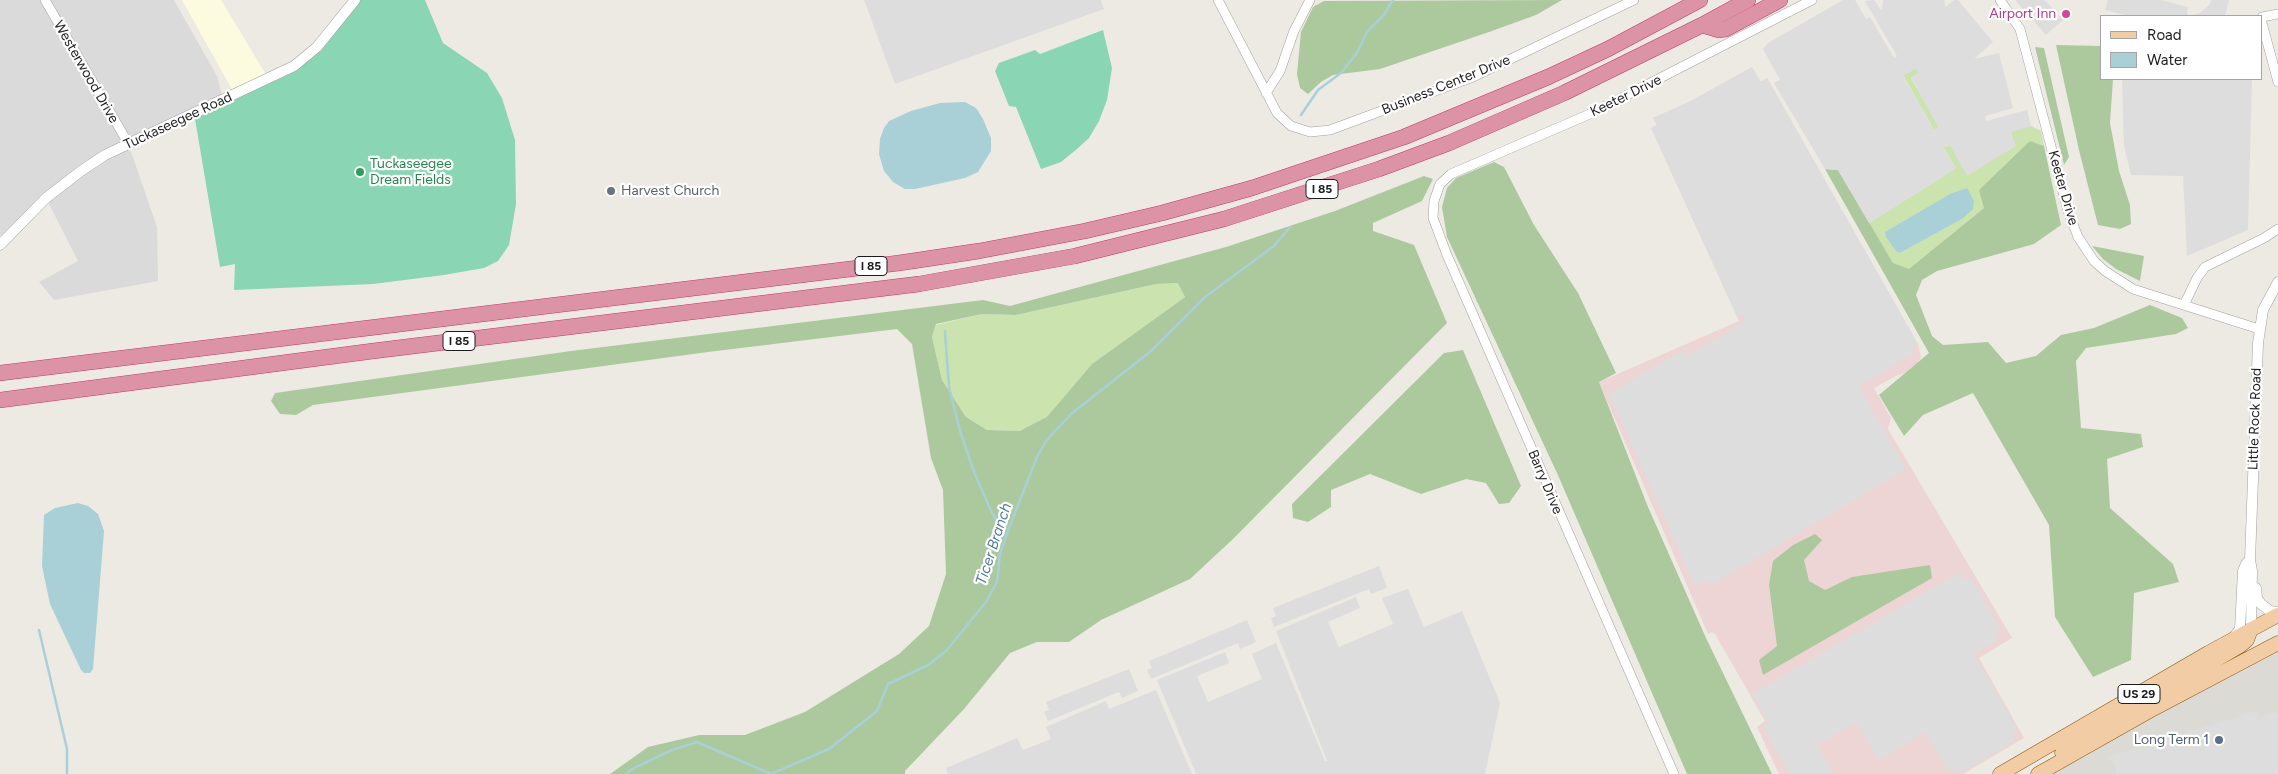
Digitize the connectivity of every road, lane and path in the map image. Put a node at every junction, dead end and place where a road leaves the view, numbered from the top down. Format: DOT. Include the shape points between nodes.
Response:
graph roads {
  1 [pos="45,0"];
  2 [pos="355,0"];
  3 [pos="1218,0"];
  4 [pos="1310,0"];
  5 [pos="1634,0"];
  6 [pos="1700,0"];
  7 [pos="1748,0"];
  8 [pos="1780,0"];
  9 [pos="1812,0"];
  10 [pos="2000,0"];
  11 [pos="2278,14"];
  12 [pos="2263,17"];
  13 [pos="1702,25"];
  14 [pos="2263,27"];
  15 [pos="2278,82"];
  16 [pos="1266,93"];
  17 [pos="128,143"];
  18 [pos="1438,187"];
  19 [pos="2278,229"];
  20 [pos="0,244"];
  21 [pos="2278,282"];
  22 [pos="2184,306"];
  23 [pos="2259,329"];
  24 [pos="0,373"];
  25 [pos="0,400"];
  26 [pos="2250,560"];
  27 [pos="2252,572"];
  28 [pos="2278,613"];
  29 [pos="2251,629"];
  30 [pos="2231,640"];
  31 [pos="2278,643"];
  32 [pos="2058,762"];
  33 [pos="1674,774"];
  34 [pos="2000,774"];
  35 [pos="2038,774"];
  1 -- 17 [label="street, Westerwood Drive"];
  2 -- 17 [label="street, Tuckaseegee Road" via="317,47 294,66"];
  3 -- 16 [label="street, Business Center Drive"];
  4 -- 16 [label="street" via="1280,70"];
  5 -- 16 [label="street, Business Center Drive" via="1473,77 1330,130 1310,132 1291,126 1277,112"];
  6 -- 24 [label="highway, I 85" via="1548,77 1404,137 1252,188 1085,231 899,263"];
  7 -- 13 [label="highway, I 85"];
  8 -- 13 [label="highway" via="1726,29"];
  9 -- 18 [label="street, Keeter Drive" via="1592,113 1451,174"];
  10 -- 22 [label="street, Keeter Drive" via="2020,29 2068,211 2078,237 2094,261 2120,282"];
  11 -- 12 [label="street"];
  13 -- 25 [label="highway, I 85" via="1564,94 1379,169 1224,219 1075,256 919,284"];
  14 -- 15 [label="street"];
  17 -- 20 [label="street, Tuckaseegee Road" via="63,184"];
  18 -- 33 [label="street, Barry Drive" via="1433,218 1446,255"];
  19 -- 22 [label="street" via="2205,267"];
  21 -- 23 [label="street, Little Rock Road" via="2265,305"];
  22 -- 23 [label="street, Keeter Drive"];
  23 -- 26 [label="street, Little Rock Road"];
  26 -- 27 [label="street, Little Rock Road"];
  26 -- 30 [label="street, Little Rock Road" via="2243,571 2240,629"];
  27 -- 28 [label="street" via="2259,603"];
  27 -- 29 [label="street, Little Rock Road"];
  28 -- 29 [label="main road, US 29"];
  29 -- 30 [label="main road, US 29"];
  29 -- 32 [label="main road" via="2248,640 2240,646 2076,741"];
  30 -- 34 [label="main road, US 29"];
  31 -- 32 [label="main road, US 29"];
  32 -- 35 [label="main road, US 29"];
}
